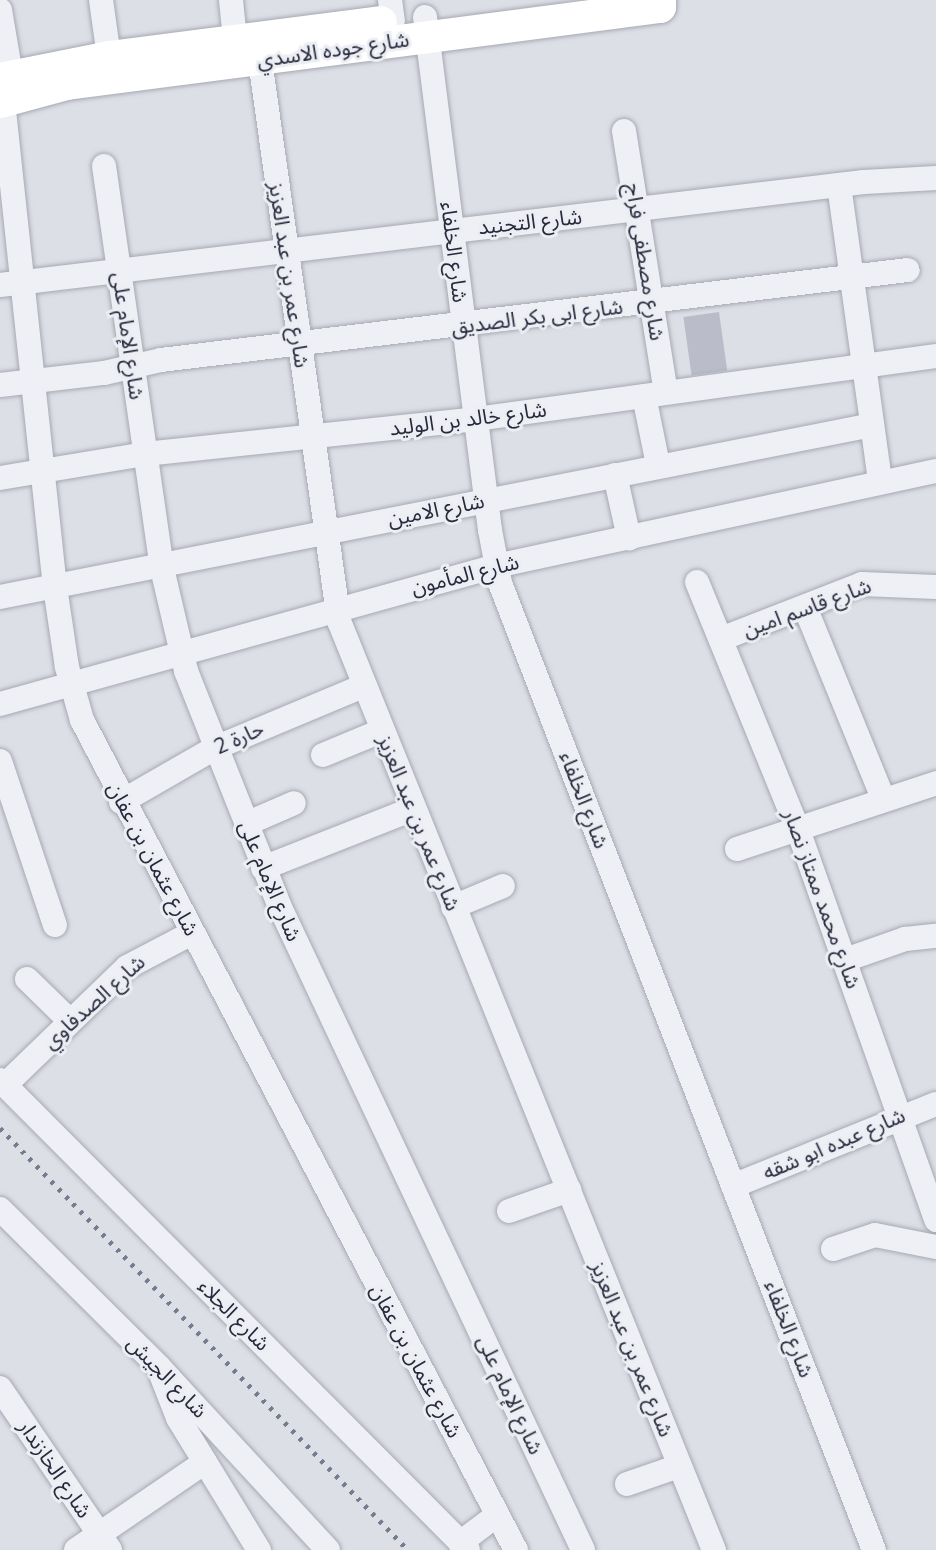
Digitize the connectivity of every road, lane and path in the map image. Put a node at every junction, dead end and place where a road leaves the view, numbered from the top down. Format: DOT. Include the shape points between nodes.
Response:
graph roads {
  1 [pos="101,0"];
  2 [pos="231,0"];
  3 [pos="660,0"];
  4 [pos="545,6"];
  5 [pos="0,9"];
  6 [pos="391,10"];
  7 [pos="426,27"];
  8 [pos="236,40"];
  9 [pos="109,57"];
  10 [pos="260,60"];
  11 [pos="3,90"];
  12 [pos="624,131"];
  13 [pos="104,166"];
  14 [pos="936,178"];
  15 [pos="839,185"];
  16 [pos="638,210"];
  17 [pos="452,230"];
  18 [pos="285,250"];
  19 [pos="908,270"];
  20 [pos="119,271"];
  21 [pos="852,278"];
  22 [pos="11,284"];
  23 [pos="652,304"];
  24 [pos="464,326"];
  25 [pos="298,344"];
  26 [pos="936,356"];
  27 [pos="864,365"];
  28 [pos="132,367"];
  29 [pos="33,382"];
  30 [pos="0,385"];
  31 [pos="655,394"];
  32 [pos="476,419"];
  33 [pos="872,425"];
  34 [pos="310,437"];
  35 [pos="145,454"];
  36 [pos="658,465"];
  37 [pos="42,471"];
  38 [pos="936,471"];
  39 [pos="615,475"];
  40 [pos="0,478"];
  41 [pos="880,482"];
  42 [pos="486,501"];
  43 [pos="324,532"];
  44 [pos="629,538"];
  45 [pos="161,564"];
  46 [pos="496,566"];
  47 [pos="697,582"];
  48 [pos="55,587"];
  49 [pos="936,587"];
  50 [pos="0,597"];
  51 [pos="805,607"];
  52 [pos="336,608"];
  53 [pos="720,639"];
  54 [pos="180,652"];
  55 [pos="71,686"];
  56 [pos="363,686"];
  57 [pos="0,704"];
  58 [pos="381,731"];
  59 [pos="215,748"];
  60 [pos="323,755"];
  61 [pos="0,761"];
  62 [pos="936,783"];
  63 [pos="883,798"];
  64 [pos="121,802"];
  65 [pos="294,803"];
  66 [pos="413,809"];
  67 [pos="246,824"];
  68 [pos="797,827"];
  69 [pos="737,849"];
  70 [pos="263,868"];
  71 [pos="503,886"];
  72 [pos="453,906"];
  73 [pos="55,925"];
  74 [pos="192,933"];
  75 [pos="936,936"];
  76 [pos="845,960"];
  77 [pos="27,979"];
  78 [pos="70,1021"];
  79 [pos="2,1083"];
  80 [pos="936,1104"];
  81 [pos="899,1116"];
  82 [pos="733,1186"];
  83 [pos="569,1190"];
  84 [pos="0,1209"];
  85 [pos="509,1211"];
  86 [pos="936,1220"];
  87 [pos="936,1247"];
  88 [pos="832,1249"];
  89 [pos="159,1367"];
  90 [pos="0,1388"];
  91 [pos="205,1462"];
  92 [pos="679,1466"];
  93 [pos="627,1484"];
  94 [pos="496,1515"];
  95 [pos="105,1542"];
  96 [pos="464,1546"];
  97 [pos="76,1550"];
  98 [pos="259,1550"];
  99 [pos="328,1550"];
  100 [pos="516,1550"];
  101 [pos="583,1550"];
  102 [pos="714,1550"];
  103 [pos="874,1550"];
  1 -- 9 [label="street"];
  2 -- 8 [label="street"];
  3 -- 4 [label="main road, شارع جوده الاسدي" via="660,7"];
  4 -- 7 [label="main road, شارع جوده الاسدي"];
  5 -- 11 [label="street, شارع عثمان بن عفان"];
  6 -- 7 [label="main road, شارع جوده الاسدي"];
  6 -- 8 [label="main road, شارع جوده الاسدي"];
  7 -- 10 [label="main road, شارع جوده الاسدي"];
  7 -- 17 [label="street, شارع الخلفاء"];
  8 -- 9 [label="main road, شارع جوده الاسدي"];
  9 -- 11 [label="main road, شارع جوده الاسدي"];
  10 -- 11 [label="main road, شارع جوده الاسدي"];
  10 -- 18 [label="street, شارع عمر بن عبد العزيز"];
  11 -- 22 [label="street, شارع عثمان بن عفان"];
  12 -- 16 [label="street, شارع مصطفى فراج"];
  13 -- 20 [label="street, شارع الإمام على"];
  14 -- 15 [label="street, شارع التجنيد"];
  15 -- 16 [label="street, شارع التجنيد"];
  15 -- 21 [label="street"];
  16 -- 17 [label="street, شارع التجنيد"];
  16 -- 23 [label="street, شارع مصطفى فراج"];
  17 -- 18 [label="street, شارع التجنيد"];
  17 -- 24 [label="street, شارع الخلفاء"];
  18 -- 20 [label="street, شارع التجنيد"];
  18 -- 25 [label="street, شارع عمر بن عبد العزيز"];
  19 -- 21 [label="street, شارع ابى بكر الصديق"];
  20 -- 22 [label="street, شارع التجنيد"];
  20 -- 28 [label="street, شارع الإمام على"];
  21 -- 23 [label="street, شارع ابى بكر الصديق"];
  21 -- 27 [label="street"];
  22 -- 29 [label="street, شارع عثمان بن عفان"];
  23 -- 24 [label="street, شارع ابى بكر الصديق"];
  23 -- 31 [label="street, شارع مصطفى فراج"];
  24 -- 25 [label="street, شارع ابى بكر الصديق"];
  24 -- 32 [label="street, شارع الخلفاء"];
  25 -- 28 [label="street, شارع ابى بكر الصديق"];
  25 -- 34 [label="street, شارع عمر بن عبد العزيز"];
  26 -- 27 [label="street, شارع خالد بن الوليد"];
  27 -- 31 [label="street, شارع خالد بن الوليد"];
  27 -- 33 [label="street"];
  28 -- 29 [label="street, شارع ابى بكر الصديق"];
  28 -- 35 [label="street, شارع الإمام على"];
  29 -- 30 [label="street, شارع ابى بكر الصديق"];
  29 -- 37 [label="street, شارع عثمان بن عفان"];
  31 -- 32 [label="street, شارع خالد بن الوليد"];
  31 -- 36 [label="street, شارع مصطفى فراج"];
  32 -- 34 [label="street, شارع خالد بن الوليد"];
  32 -- 42 [label="street, شارع الخلفاء"];
  33 -- 36 [label="street, شارع الامين"];
  33 -- 41 [label="street"];
  34 -- 35 [label="street, شارع خالد بن الوليد"];
  34 -- 43 [label="street, شارع عمر بن عبد العزيز"];
  35 -- 37 [label="street, شارع خالد بن الوليد"];
  35 -- 45 [label="street, شارع الإمام على"];
  36 -- 39 [label="street, شارع الامين"];
  37 -- 40 [label="street, شارع خالد بن الوليد"];
  37 -- 48 [label="street, شارع عثمان بن عفان"];
  38 -- 41 [label="street, شارع المأمون"];
  39 -- 42 [label="street, شارع الامين"];
  39 -- 44 [label="street"];
  41 -- 44 [label="street, شارع المأمون"];
  42 -- 43 [label="street, شارع الامين"];
  42 -- 46 [label="street, شارع الخلفاء"];
  43 -- 45 [label="street, شارع الامين"];
  43 -- 52 [label="street, شارع عمر بن عبد العزيز"];
  44 -- 46 [label="street, شارع المأمون"];
  45 -- 48 [label="street, شارع الامين"];
  45 -- 54 [label="street, شارع الإمام على"];
  46 -- 52 [label="street, شارع المأمون"];
  46 -- 82 [label="street, شارع الخلفاء"];
  47 -- 53 [label="street, شارع محمد ممتاز نصار"];
  48 -- 50 [label="street, شارع الامين"];
  48 -- 55 [label="street, شارع عثمان بن عفان"];
  49 -- 51 [label="street, شارع قاسم امين" via="873,582"];
  51 -- 53 [label="street, شارع قاسم امين"];
  51 -- 63 [label="street"];
  52 -- 54 [label="street, شارع المأمون"];
  52 -- 56 [label="street, شارع عمر بن عبد العزيز"];
  53 -- 68 [label="street, شارع محمد ممتاز نصار"];
  54 -- 55 [label="street, شارع المأمون"];
  54 -- 59 [label="street, شارع الإمام على"];
  55 -- 57 [label="street, شارع المأمون"];
  55 -- 64 [label="street, شارع عثمان بن عفان"];
  56 -- 58 [label="street, شارع عمر بن عبد العزيز"];
  56 -- 59 [label="street, حارة 2"];
  58 -- 60 [label="street"];
  58 -- 66 [label="street, شارع عمر بن عبد العزيز"];
  59 -- 64 [label="street, حارة 2"];
  59 -- 67 [label="street, شارع الإمام على"];
  61 -- 73 [label="street"];
  62 -- 63 [label="street"];
  63 -- 68 [label="street"];
  64 -- 74 [label="street, شارع عثمان بن عفان"];
  65 -- 67 [label="street"];
  66 -- 70 [label="street"];
  66 -- 72 [label="street, شارع عمر بن عبد العزيز"];
  67 -- 70 [label="street, شارع الإمام على"];
  68 -- 69 [label="street"];
  68 -- 76 [label="street, شارع محمد ممتاز نصار"];
  70 -- 101 [label="street, شارع الإمام على"];
  71 -- 72 [label="street"];
  72 -- 83 [label="street, شارع عمر بن عبد العزيز"];
  74 -- 78 [label="street, شارع الصدفاوي" via="137,959"];
  74 -- 94 [label="street, شارع عثمان بن عفان"];
  75 -- 76 [label="street" via="905,939"];
  76 -- 81 [label="street, شارع محمد ممتاز نصار"];
  77 -- 78 [label="street"];
  78 -- 79 [label="street, شارع الصدفاوي"];
  79 -- 96 [label="street, شارع الجلاء"];
  80 -- 81 [label="street, شارع عبده ابو شقه"];
  81 -- 82 [label="street, شارع عبده ابو شقه"];
  81 -- 86 [label="street, شارع محمد ممتاز نصار"];
  82 -- 103 [label="street, شارع الخلفاء"];
  83 -- 85 [label="street"];
  83 -- 92 [label="street, شارع عمر بن عبد العزيز"];
  84 -- 89 [label="street, شارع الجيش"];
  87 -- 88 [label="street" via="875,1235"];
  89 -- 91 [label="street" via="178,1418"];
  89 -- 99 [label="street, شارع الجيش"];
  90 -- 95 [label="street, شارع الخازندار"];
  91 -- 95 [label="street"];
  91 -- 98 [label="street"];
  92 -- 93 [label="street"];
  92 -- 102 [label="street, شارع عمر بن عبد العزيز"];
  94 -- 96 [label="street"];
  94 -- 100 [label="street, شارع عثمان بن عفان"];
  95 -- 97 [label="street"];
}
